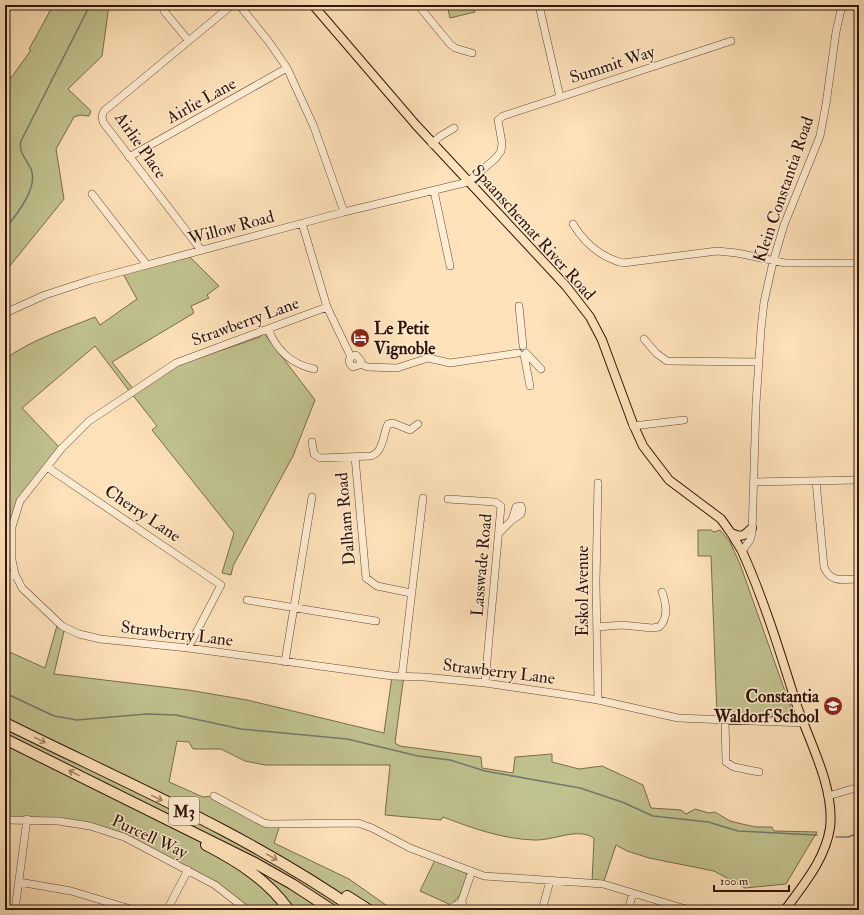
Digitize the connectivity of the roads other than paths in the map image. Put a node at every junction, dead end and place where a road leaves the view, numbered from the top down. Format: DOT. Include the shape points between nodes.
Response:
graph roads {
  1 [pos="232,5"];
  2 [pos="236,5"];
  3 [pos="313,5"];
  4 [pos="418,5"];
  5 [pos="539,5"];
  6 [pos="842,5"];
  7 [pos="164,11"];
  8 [pos="188,40"];
  9 [pos="731,41"];
  10 [pos="472,53"];
  11 [pos="287,68"];
  12 [pos="560,97"];
  13 [pos="454,128"];
  14 [pos="432,144"];
  15 [pos="129,157"];
  16 [pos="468,182"];
  17 [pos="434,191"];
  18 [pos="92,194"];
  19 [pos="344,212"];
  20 [pos="302,223"];
  21 [pos="573,224"];
  22 [pos="201,250"];
  23 [pos="773,262"];
  24 [pos="859,263"];
  25 [pos="147,265"];
  26 [pos="450,266"];
  27 [pos="519,306"];
  28 [pos="327,307"];
  29 [pos="5,313"];
  30 [pos="268,329"];
  31 [pos="644,339"];
  32 [pos="523,352"];
  33 [pos="759,362"];
  34 [pos="314,369"];
  35 [pos="541,369"];
  36 [pos="530,386"];
  37 [pos="684,420"];
  38 [pos="418,424"];
  39 [pos="633,426"];
  40 [pos="312,442"];
  41 [pos="355,457"];
  42 [pos="47,467"];
  43 [pos="859,480"];
  44 [pos="816,481"];
  45 [pos="754,482"];
  46 [pos="598,483"];
  47 [pos="312,497"];
  48 [pos="423,498"];
  49 [pos="448,499"];
  50 [pos="512,520"];
  51 [pos="752,528"];
  52 [pos="499,532"];
  53 [pos="731,533"];
  54 [pos="740,548"];
  55 [pos="15,574"];
  56 [pos="5,577"];
  57 [pos="859,579"];
  58 [pos="412,589"];
  59 [pos="662,592"];
  60 [pos="247,600"];
  61 [pos="293,607"];
  62 [pos="376,621"];
  63 [pos="597,627"];
  64 [pos="188,648"];
  65 [pos="285,662"];
  66 [pos="402,675"];
  67 [pos="485,683"];
  68 [pos="598,700"];
  69 [pos="725,720"];
  70 [pos="5,723"];
  71 [pos="804,723"];
  72 [pos="5,739"];
  73 [pos="759,772"];
  74 [pos="859,787"];
  75 [pos="108,790"];
  76 [pos="214,796"];
  77 [pos="828,796"];
  78 [pos="27,819"];
  79 [pos="5,820"];
  80 [pos="294,869"];
  81 [pos="188,870"];
  82 [pos="472,871"];
  83 [pos="550,881"];
  84 [pos="19,882"];
  85 [pos="632,893"];
  86 [pos="462,906"];
  87 [pos="15,910"];
  88 [pos="134,910"];
  89 [pos="167,910"];
  90 [pos="247,910"];
  91 [pos="289,910"];
  92 [pos="332,910"];
  93 [pos="356,910"];
  94 [pos="369,910"];
  95 [pos="448,910"];
  96 [pos="542,910"];
  97 [pos="628,910"];
  98 [pos="689,910"];
  99 [pos="785,910"];
  1 -- 8 [label="street, Airlie Place"];
  2 -- 11 [label="street" via="240,6"];
  3 -- 14 [label="main road, Spaanschemat River Road"];
  4 -- 10 [label="street" via="450,44"];
  5 -- 12 [label="street"];
  6 -- 23 [label="street, Klein Constantia Road" via="820,136 786,221"];
  7 -- 8 [label="street"];
  8 -- 15 [label="street, Airlie Place" via="103,114 103,122"];
  9 -- 12 [label="street, Summit Way"];
  11 -- 15 [label="street, Airlie Lane"];
  11 -- 19 [label="street" via="314,127"];
  12 -- 16 [label="street, Summit Way" via="503,116 498,120 501,151"];
  13 -- 14 [label="street"];
  14 -- 16 [label="main road, Spaanschemat River Road"];
  15 -- 22 [label="street, Airlie Place"];
  16 -- 17 [label="street, Willow Road"];
  16 -- 39 [label="main road, Spaanschemat River Road" via="584,307 602,340"];
  17 -- 19 [label="street, Willow Road"];
  17 -- 26 [label="street"];
  18 -- 25 [label="street"];
  19 -- 20 [label="street, Willow Road"];
  20 -- 22 [label="street, Willow Road"];
  20 -- 28 [label="street"];
  21 -- 23 [label="street" via="592,248 609,259 623,263 717,252 738,253"];
  22 -- 25 [label="street, Willow Road"];
  23 -- 24 [label="street"];
  23 -- 33 [label="street, Klein Constantia Road" via="762,316"];
  25 -- 29 [label="street, Willow Road" via="62,288"];
  27 -- 32 [label="street"];
  28 -- 30 [label="street, Strawberry Lane"];
  28 -- 32 [label="street" via="351,357 360,357 362,365 397,368 428,358 450,363"];
  30 -- 34 [label="street" via="287,358"];
  30 -- 42 [label="street, Strawberry Lane" via="186,359 161,371 89,421"];
  31 -- 33 [label="street" via="666,361"];
  32 -- 35 [label="street"];
  32 -- 36 [label="street"];
  33 -- 45 [label="street, Klein Constantia Road"];
  37 -- 39 [label="street"];
  38 -- 41 [label="street" via="410,430 393,423 388,424 374,455"];
  39 -- 53 [label="main road, Spaanschemat River Road" via="643,446 663,473 676,486 712,511"];
  40 -- 41 [label="street" via="314,454 320,458"];
  41 -- 58 [label="street, Dalham Road" via="366,578 377,586"];
  42 -- 55 [label="street, Strawberry Lane" via="20,501 13,519 10,551"];
  42 -- 64 [label="street, Cherry Lane" via="221,585"];
  43 -- 44 [label="street"];
  44 -- 45 [label="street"];
  44 -- 57 [label="street" via="826,573 837,579"];
  45 -- 51 [label="street, Klein Constantia Road"];
  46 -- 63 [label="street, Eskol Avenue"];
  47 -- 61 [label="street"];
  48 -- 58 [label="street"];
  49 -- 52 [label="street, Lasswade Road" via="500,503 502,508"];
  50 -- 52 [label="street"];
  51 -- 53 [label="main road" via="744,536"];
  51 -- 54 [label="street, Klein Constantia Road" via="750,540"];
  52 -- 67 [label="street, Lasswade Road"];
  53 -- 54 [label="main road, Spaanschemat River Road"];
  54 -- 71 [label="main road, Spaanschemat River Road"];
  55 -- 56 [label="street"];
  55 -- 64 [label="street, Strawberry Lane" via="22,588 69,630 100,639"];
  58 -- 66 [label="street"];
  59 -- 63 [label="street" via="666,612 664,622 659,627"];
  60 -- 61 [label="street"];
  61 -- 62 [label="street"];
  61 -- 65 [label="street"];
  63 -- 68 [label="street, Eskol Avenue"];
  64 -- 65 [label="street, Strawberry Lane"];
  65 -- 66 [label="street, Strawberry Lane" via="392,676"];
  66 -- 67 [label="street, Strawberry Lane"];
  67 -- 68 [label="street, Strawberry Lane"];
  68 -- 69 [label="street, Strawberry Lane" via="678,718"];
  69 -- 71 [label="street, Strawberry Lane"];
  69 -- 73 [label="street" via="726,762"];
  70 -- 80 [label="highway, M3, one-way"];
  71 -- 77 [label="main road, Spaanschemat River Road"];
  75 -- 72 [label="highway, M3, one-way"];
  74 -- 77 [label="street"];
  75 -- 91 [label="highway" via="244,867 267,885"];
  75 -- 92 [label="highway, M3" via="255,863"];
  76 -- 82 [label="street" via="264,823 363,824 410,848"];
  77 -- 99 [label="main road, Spaanschemat River Road" via="831,818 824,850 815,868"];
  78 -- 79 [label="street, Purcell Way"];
  78 -- 81 [label="street, Purcell Way" via="77,824 106,831 135,842"];
  78 -- 84 [label="street"];
  80 -- 93 [label="highway, M3"];
  80 -- 94 [label="highway"];
  81 -- 89 [label="street"];
  81 -- 90 [label="street, Purcell Way" via="215,885"];
  82 -- 83 [label="street" via="492,877"];
  82 -- 86 [label="street"];
  83 -- 85 [label="street" via="603,884"];
  83 -- 96 [label="street"];
  84 -- 87 [label="street"];
  84 -- 88 [label="street" via="71,891"];
  85 -- 97 [label="street"];
  85 -- 98 [label="street"];
  86 -- 95 [label="street"];
}
